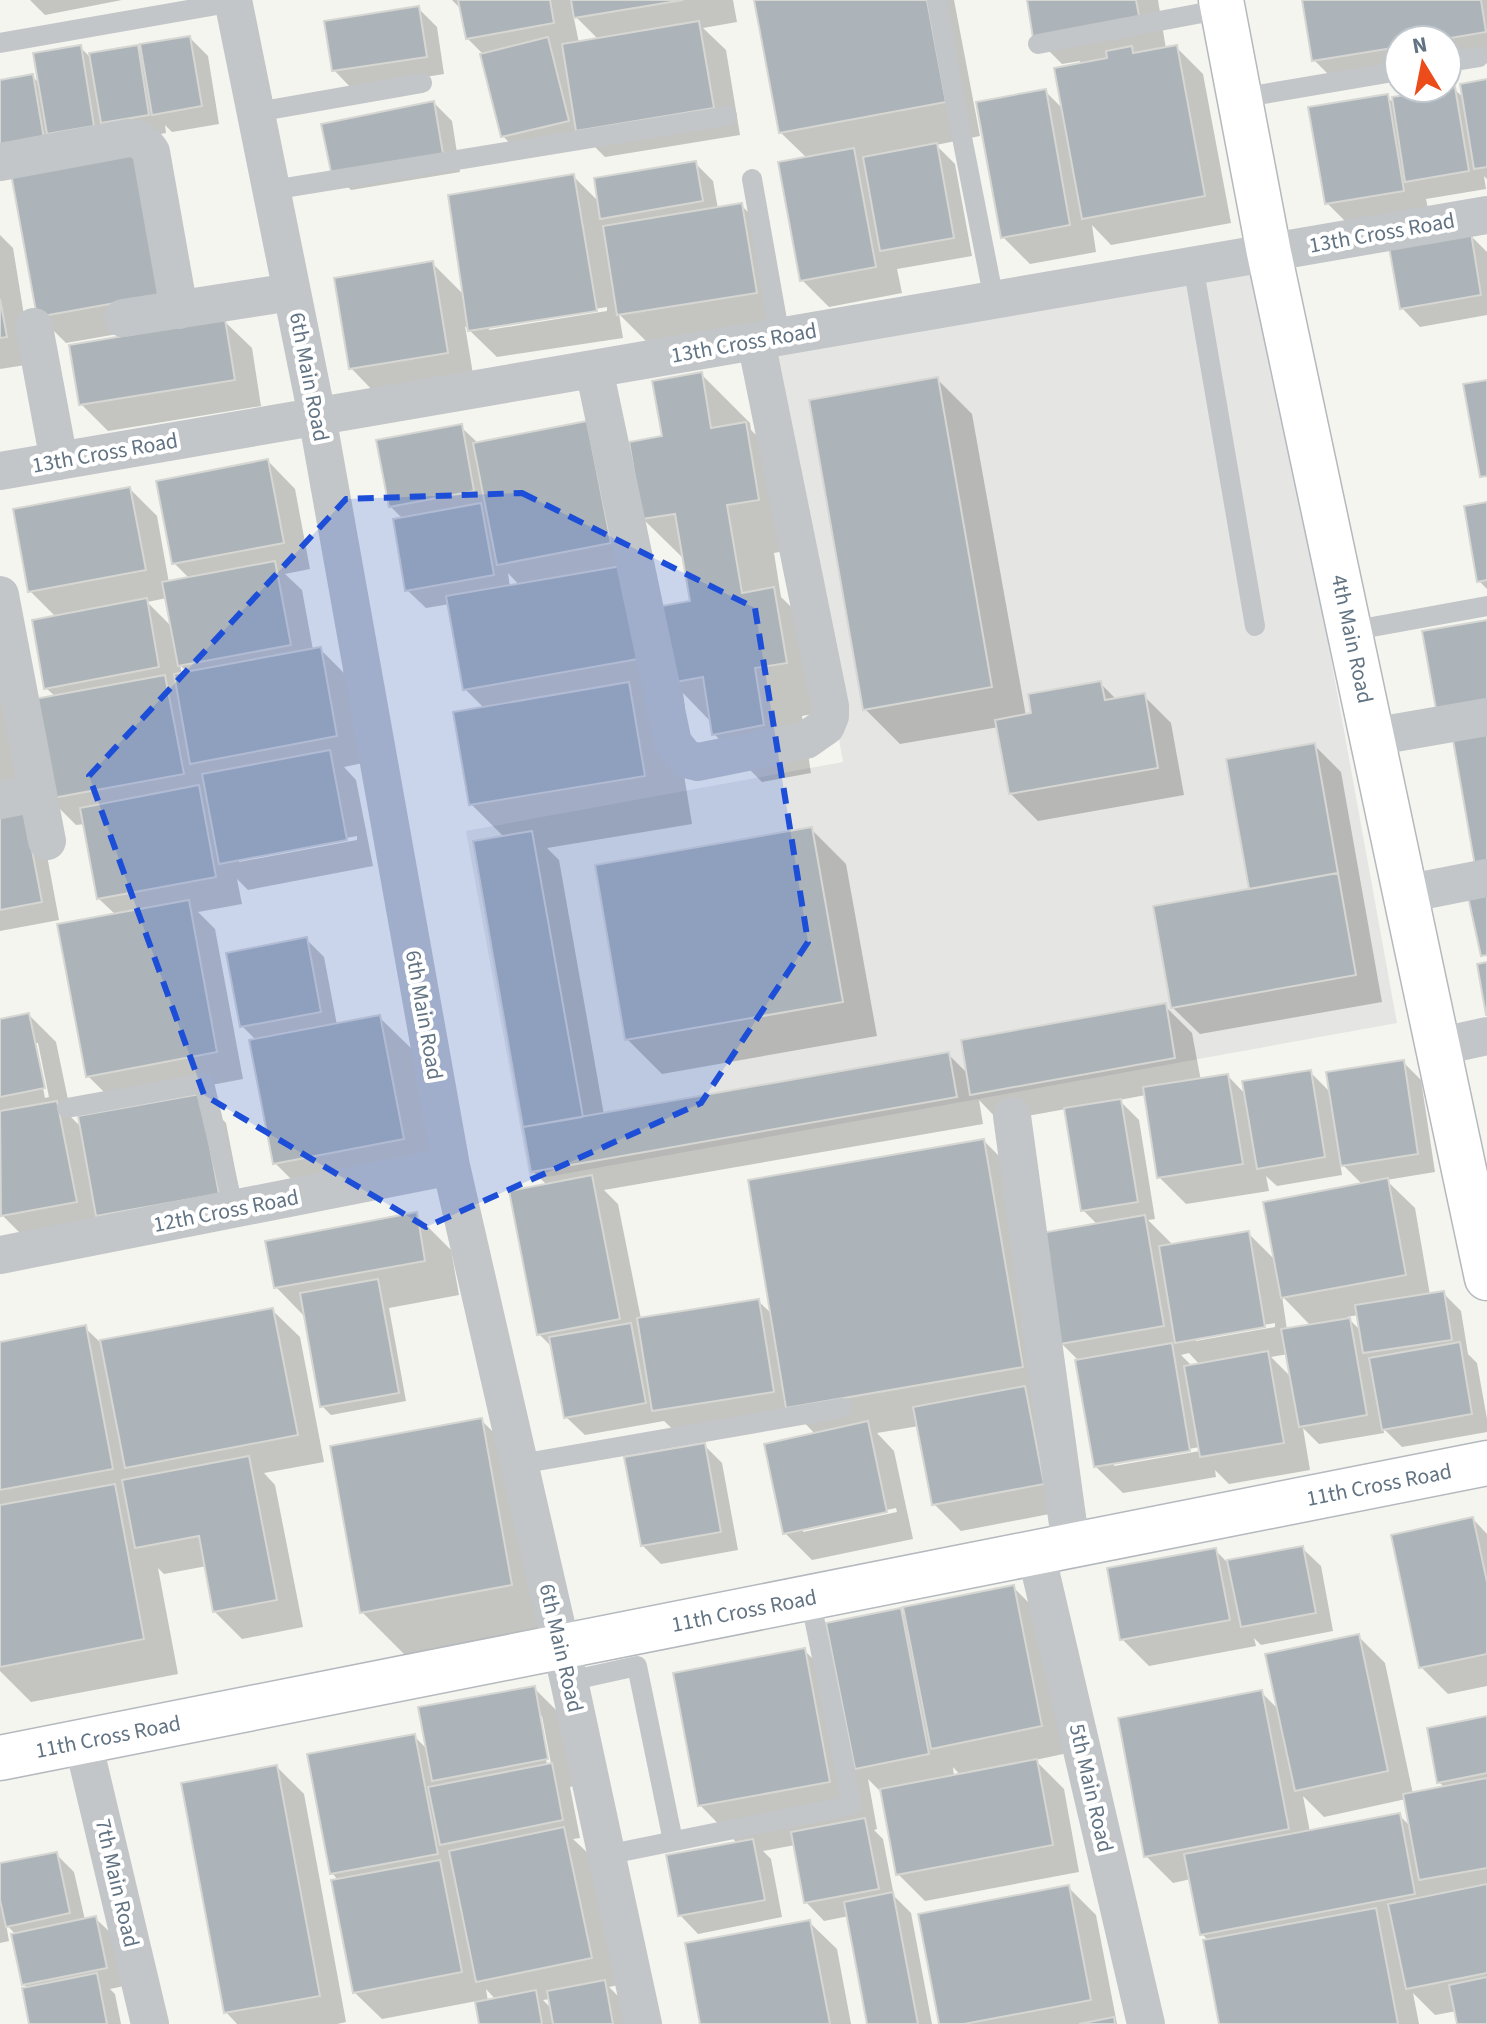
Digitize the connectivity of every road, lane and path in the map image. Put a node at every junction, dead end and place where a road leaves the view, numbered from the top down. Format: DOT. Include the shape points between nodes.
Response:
graph roads {
  1 [pos="937,0"];
  2 [pos="234,1"];
  3 [pos="1222,5"];
  4 [pos="0,43"];
  5 [pos="1038,44"];
  6 [pos="1479,57"];
  7 [pos="1463,60"];
  8 [pos="1383,74"];
  9 [pos="422,83"];
  10 [pos="1240,98"];
  11 [pos="257,112"];
  12 [pos="727,116"];
  13 [pos="0,162"];
  14 [pos="752,179"];
  15 [pos="272,190"];
  16 [pos="1487,215"];
  17 [pos="1269,253"];
  18 [pos="1193,265"];
  19 [pos="292,292"];
  20 [pos="994,300"];
  21 [pos="179,310"];
  22 [pos="123,318"];
  23 [pos="34,327"];
  24 [pos="768,339"];
  25 [pos="594,369"];
  26 [pos="317,416"];
  27 [pos="59,461"];
  28 [pos="0,471"];
  29 [pos="0,595"];
  30 [pos="1487,606"];
  31 [pos="1255,626"];
  32 [pos="1350,631"];
  33 [pos="1487,717"];
  34 [pos="1372,737"];
  35 [pos="37,793"];
  36 [pos="0,800"];
  37 [pos="47,841"];
  38 [pos="1487,878"];
  39 [pos="1405,894"];
  40 [pos="1487,1036"];
  41 [pos="1437,1047"];
  42 [pos="67,1108"];
  43 [pos="1012,1116"];
  44 [pos="451,1166"];
  45 [pos="234,1210"];
  46 [pos="0,1255"];
  47 [pos="1487,1278"];
  48 [pos="842,1408"];
  49 [pos="1487,1463"];
  50 [pos="520,1464"];
  51 [pos="1054,1549"];
  52 [pos="810,1598"];
  53 [pos="565,1664"];
  54 [pos="83,1742"];
  55 [pos="0,1758"];
  56 [pos="673,1841"];
  57 [pos="606,1855"];
  58 [pos="150,2024"];
  59 [pos="643,2024"];
  60 [pos="1146,2024"];
  1 -- 20 [label="lane"];
  2 -- 4 [label="lane"];
  2 -- 11 [label="street, 6th Main Road"];
  3 -- 5 [label="lane"];
  3 -- 10 [label="street, 4th Main Road"];
  6 -- 7 [label="lane"];
  8 -- 10 [label="lane"];
  9 -- 11 [label="lane"];
  10 -- 17 [label="street, 4th Main Road"];
  11 -- 15 [label="street, 6th Main Road"];
  12 -- 15 [label="lane"];
  13 -- 21 [label="street" via="129,138 146,145"];
  14 -- 24 [label="lane"];
  15 -- 19 [label="street, 6th Main Road"];
  16 -- 17 [label="street, 13th Cross Road"];
  17 -- 18 [label="street, 13th Cross Road"];
  17 -- 32 [label="street, 4th Main Road"];
  18 -- 20 [label="street, 13th Cross Road"];
  18 -- 31 [label="lane"];
  19 -- 21 [label="street"];
  19 -- 26 [label="street, 6th Main Road"];
  20 -- 24 [label="street, 13th Cross Road"];
  21 -- 22 [label="street"];
  23 -- 27 [label="street"];
  24 -- 25 [label="street, 13th Cross Road"];
  24 -- 25 [label="street" via="830,716 826,726 806,740 698,762 686,759 673,743"];
  25 -- 26 [label="street, 13th Cross Road"];
  26 -- 27 [label="street, 13th Cross Road"];
  26 -- 44 [label="street, 6th Main Road"];
  27 -- 28 [label="street, 13th Cross Road"];
  29 -- 35 [label="street"];
  30 -- 32 [label="lane"];
  32 -- 34 [label="street, 4th Main Road"];
  33 -- 34 [label="street"];
  34 -- 39 [label="street, 4th Main Road"];
  35 -- 36 [label="street"];
  35 -- 37 [label="street"];
  38 -- 39 [label="street"];
  39 -- 41 [label="street, 4th Main Road"];
  40 -- 41 [label="street"];
  41 -- 47 [label="street, 4th Main Road"];
  42 -- 45 [label="lane" via="204,1083"];
  43 -- 51 [label="street, 5th Main Road"];
  44 -- 45 [label="street, 12th Cross Road"];
  44 -- 50 [label="street, 6th Main Road"];
  45 -- 46 [label="street, 12th Cross Road"];
  48 -- 50 [label="lane"];
  49 -- 51 [label="street, 11th Cross Road"];
  50 -- 53 [label="street, 6th Main Road"];
  51 -- 52 [label="street, 11th Cross Road"];
  51 -- 60 [label="street, 5th Main Road"];
  52 -- 53 [label="street, 11th Cross Road"];
  52 -- 56 [label="lane" via="852,1805"];
  53 -- 54 [label="street, 11th Cross Road"];
  53 -- 56 [label="lane" via="637,1666"];
  53 -- 57 [label="street, 6th Main Road"];
  54 -- 55 [label="street, 11th Cross Road"];
  54 -- 58 [label="street, 7th Main Road"];
  56 -- 57 [label="lane"];
  57 -- 59 [label="street, 6th Main Road"];
}
